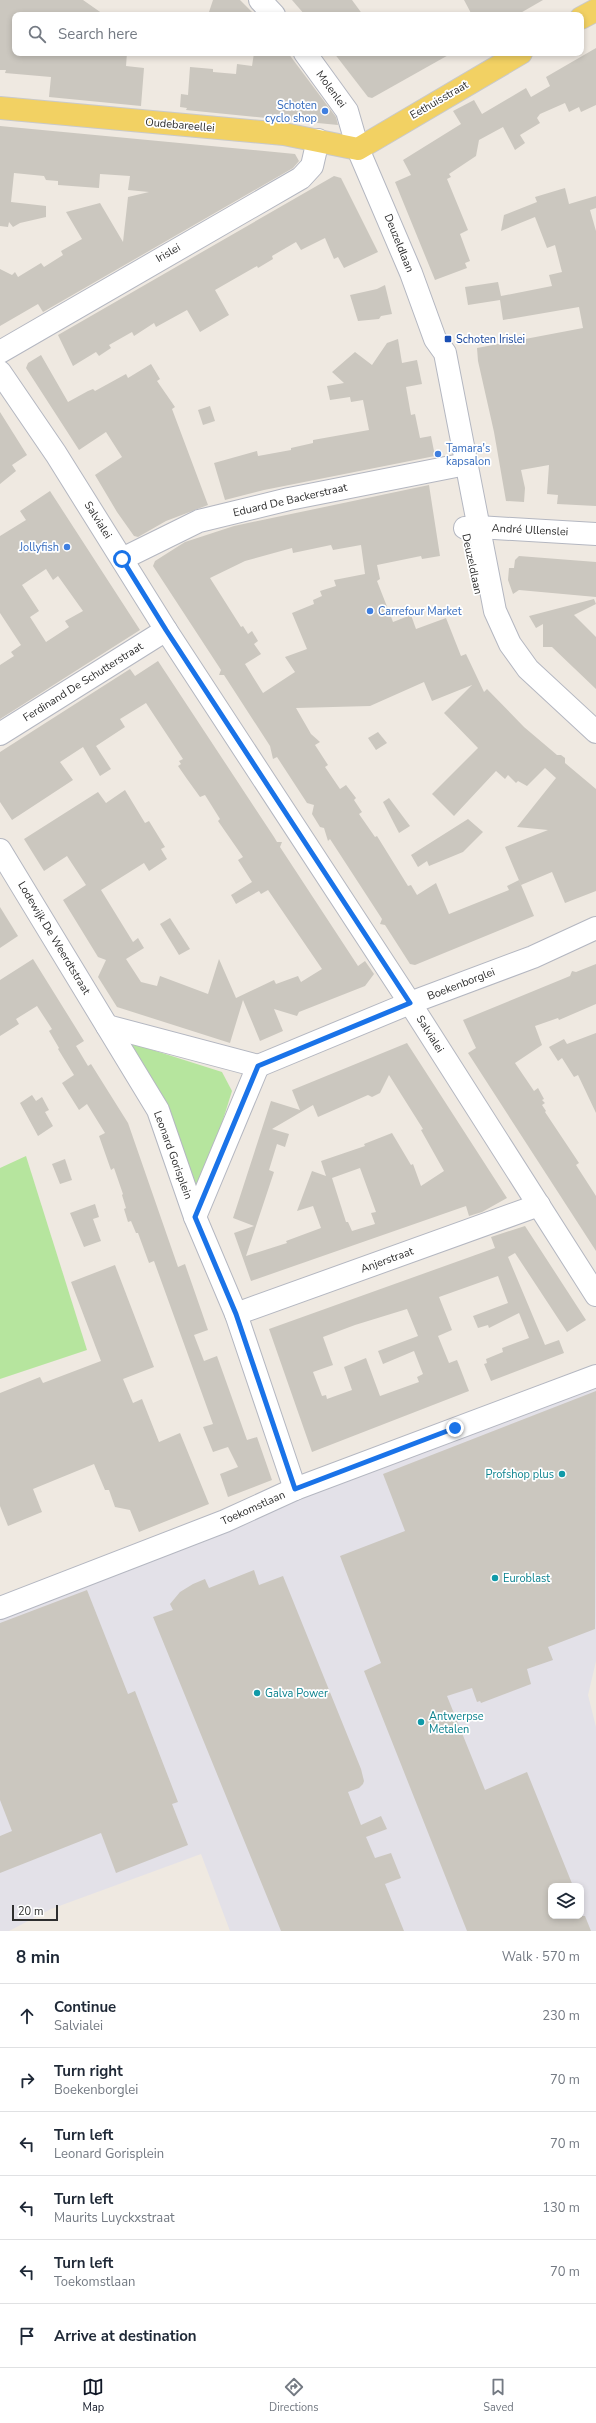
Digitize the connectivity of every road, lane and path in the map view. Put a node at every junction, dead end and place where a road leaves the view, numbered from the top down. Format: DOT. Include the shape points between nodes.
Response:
graph roads {
  1 [pos="260,0"];
  2 [pos="596,10"];
  3 [pos="271,12"];
  4 [pos="584,16"];
  5 [pos="307,56"];
  6 [pos="516,56"];
  7 [pos="0,108"];
  8 [pos="318,140"];
  9 [pos="358,149"];
  10 [pos="0,352"];
  11 [pos="0,372"];
  12 [pos="459,466"];
  13 [pos="471,528"];
  14 [pos="596,534"];
  15 [pos="122,559"];
  16 [pos="166,630"];
  17 [pos="596,732"];
  18 [pos="0,734"];
  19 [pos="596,749"];
  20 [pos="0,850"];
  21 [pos="596,928"];
  22 [pos="410,1003"];
  23 [pos="107,1026"];
  24 [pos="258,1066"];
  25 [pos="539,1206"];
  26 [pos="195,1217"];
  27 [pos="596,1295"];
  28 [pos="236,1314"];
  29 [pos="596,1376"];
  30 [pos="295,1489"];
  31 [pos="0,1608"];
  1 -- 3 [label="street"];
  2 -- 4 [label="main road"];
  5 -- 9 [label="street, Molenlei" via="347,111"];
  6 -- 9 [label="main road, Eethuisstraat"];
  7 -- 8 [label="main road, Oudebareellei" via="284,134"];
  8 -- 9 [label="main road, Oudebareellei"];
  8 -- 10 [label="street, Irislei" via="312,166 301,178"];
  9 -- 12 [label="street, Deuzeldlaan" via="412,273 434,339 445,353"];
  11 -- 15 [label="street, Salvialei" via="56,454"];
  12 -- 13 [label="street, Deuzeldlaan"];
  12 -- 15 [label="street, Eduard De Backerstraat" via="289,499 199,521"];
  13 -- 14 [label="street, André Ullenslei"];
  13 -- 17 [label="street, Deuzeldlaan" via="495,611 510,644 528,669"];
  13 -- 19 [label="street, Deuzeldlaan" via="475,582 488,628 508,666"];
  15 -- 16 [label="street, Salvialei"];
  16 -- 18 [label="street, Ferdinand De Schutterstraat"];
  16 -- 22 [label="street, Salvialei"];
  20 -- 23 [label="street, Lodewijk De Weerdtstraat"];
  21 -- 22 [label="street, Boekenborglei" via="533,957"];
  22 -- 24 [label="street, Boekenborglei"];
  22 -- 25 [label="street, Salvialei"];
  23 -- 24 [label="street"];
  23 -- 26 [label="street, Leonard Gorisplein" via="113,1040 158,1110"];
  24 -- 26 [label="street, Leonard Gorisplein"];
  25 -- 27 [label="street, Salvialei"];
  25 -- 28 [label="street, Anjerstraat"];
  26 -- 28 [label="street"];
  28 -- 30 [label="street"];
  29 -- 30 [label="street, Toekomstlaan"];
  30 -- 31 [label="street, Toekomstlaan" via="225,1522"];
}
